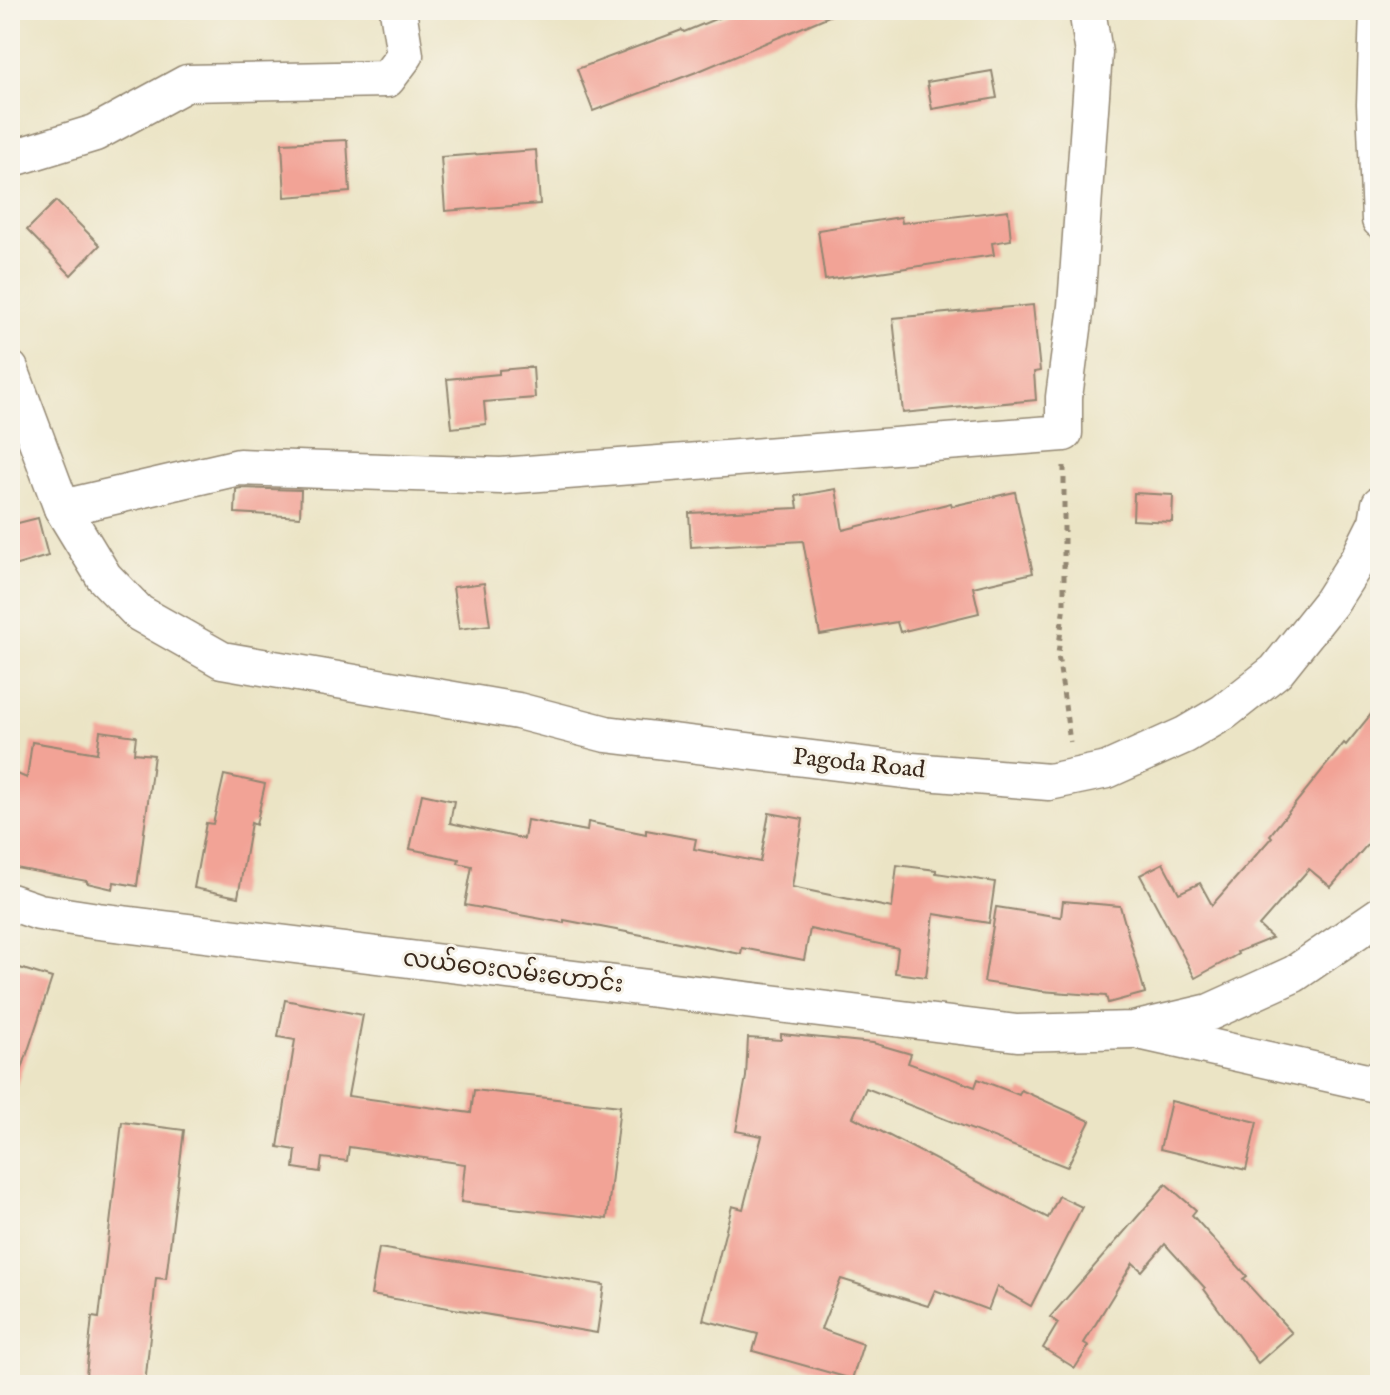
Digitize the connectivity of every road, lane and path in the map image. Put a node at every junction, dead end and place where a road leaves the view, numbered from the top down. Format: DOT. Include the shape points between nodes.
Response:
graph roads {
  1 [pos="398,10"];
  2 [pos="1087,10"];
  3 [pos="1378,10"];
  4 [pos="10,159"];
  5 [pos="1380,220"];
  6 [pos="10,369"];
  7 [pos="1064,433"];
  8 [pos="1380,504"];
  9 [pos="62,508"];
  10 [pos="1049,782"];
  11 [pos="10,902"];
  12 [pos="1380,915"];
  13 [pos="1133,1030"];
  14 [pos="1380,1085"];
  1 -- 4 [label="street" via="405,55 387,79 187,83 95,133"];
  2 -- 7 [label="street" via="1094,53"];
  3 -- 5 [label="street"];
  6 -- 9 [label="street, Pagoda Road"];
  7 -- 9 [label="street" via="501,476 239,467"];
  7 -- 10 [label="path" via="1064,604 1058,654 1072,740"];
  8 -- 10 [label="street, Pagoda Road" via="1359,558 1276,671 1185,735 1107,770"];
  9 -- 10 [label="street, Pagoda Road" via="104,577 139,613 222,660 518,711 606,734"];
  11 -- 13 [label="street, လယ်ဝေးလမ်းဟောင်း" via="98,921 1017,1033"];
  12 -- 13 [label="street" via="1294,974 1210,1012"];
  13 -- 14 [label="street"];
}
